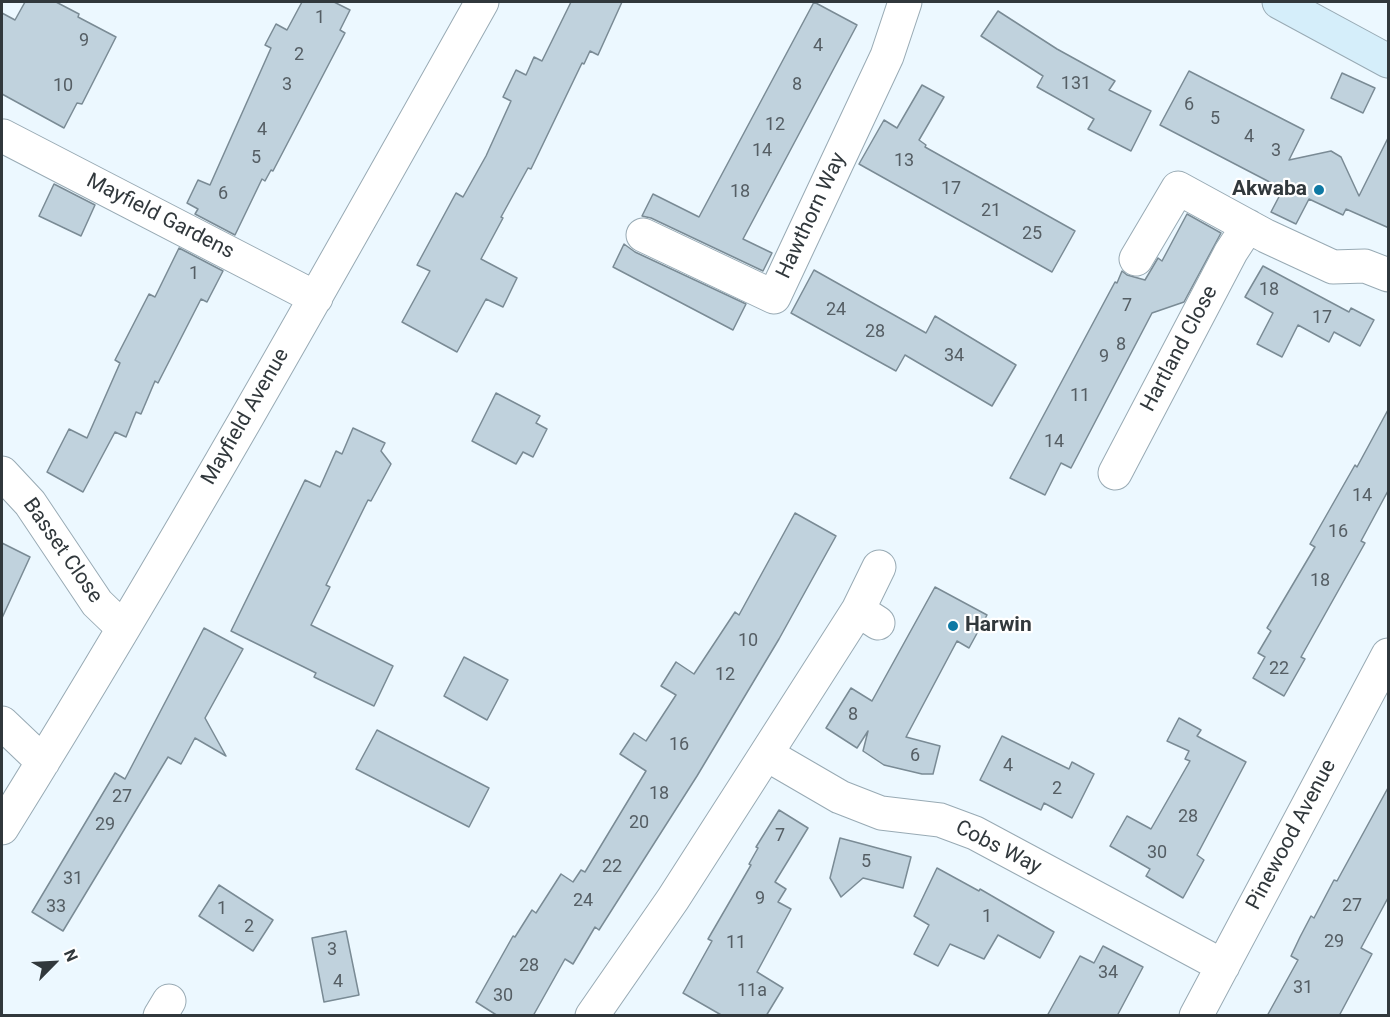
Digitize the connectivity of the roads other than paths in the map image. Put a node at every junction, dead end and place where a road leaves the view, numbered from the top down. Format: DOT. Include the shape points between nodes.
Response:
graph roads {
  1 [pos="482,2"];
  2 [pos="904,2"];
  3 [pos="1279,2"];
  4 [pos="1389,61"];
  5 [pos="6,129"];
  6 [pos="1248,226"];
  7 [pos="643,235"];
  8 [pos="1136,259"];
  9 [pos="1389,275"];
  10 [pos="316,298"];
  11 [pos="2,473"];
  12 [pos="1115,473"];
  13 [pos="879,567"];
  14 [pos="123,628"];
  15 [pos="1389,655"];
  16 [pos="2,723"];
  17 [pos="766,754"];
  18 [pos="43,762"];
  19 [pos="2,828"];
  20 [pos="1223,966"];
  21 [pos="592,1016"];
  22 [pos="1196,1016"];
  1 -- 10 [label="street, Mayfield Avenue"];
  2 -- 7 [label="street, Hawthorn Way" via="887,56 774,297"];
  3 -- 4 [label="main road"];
  5 -- 10 [label="street, Mayfield Gardens"];
  6 -- 8 [label="street" via="1178,188"];
  6 -- 9 [label="street" via="1333,267 1365,266"];
  6 -- 12 [label="street, Hartland Close"];
  10 -- 14 [label="street, Mayfield Avenue"];
  11 -- 14 [label="street, Basset Close" via="30,503 97,603"];
  13 -- 17 [label="street" via="868,617"];
  14 -- 18 [label="street, Mayfield Avenue"];
  15 -- 20 [label="street, Pinewood Avenue"];
  16 -- 18 [label="street"];
  17 -- 20 [label="street, Cobs Way" via="840,797 881,813 940,820 975,833"];
  17 -- 21 [label="street"];
  18 -- 19 [label="street, Mayfield Avenue"];
  20 -- 22 [label="street, Pinewood Avenue"];
}
